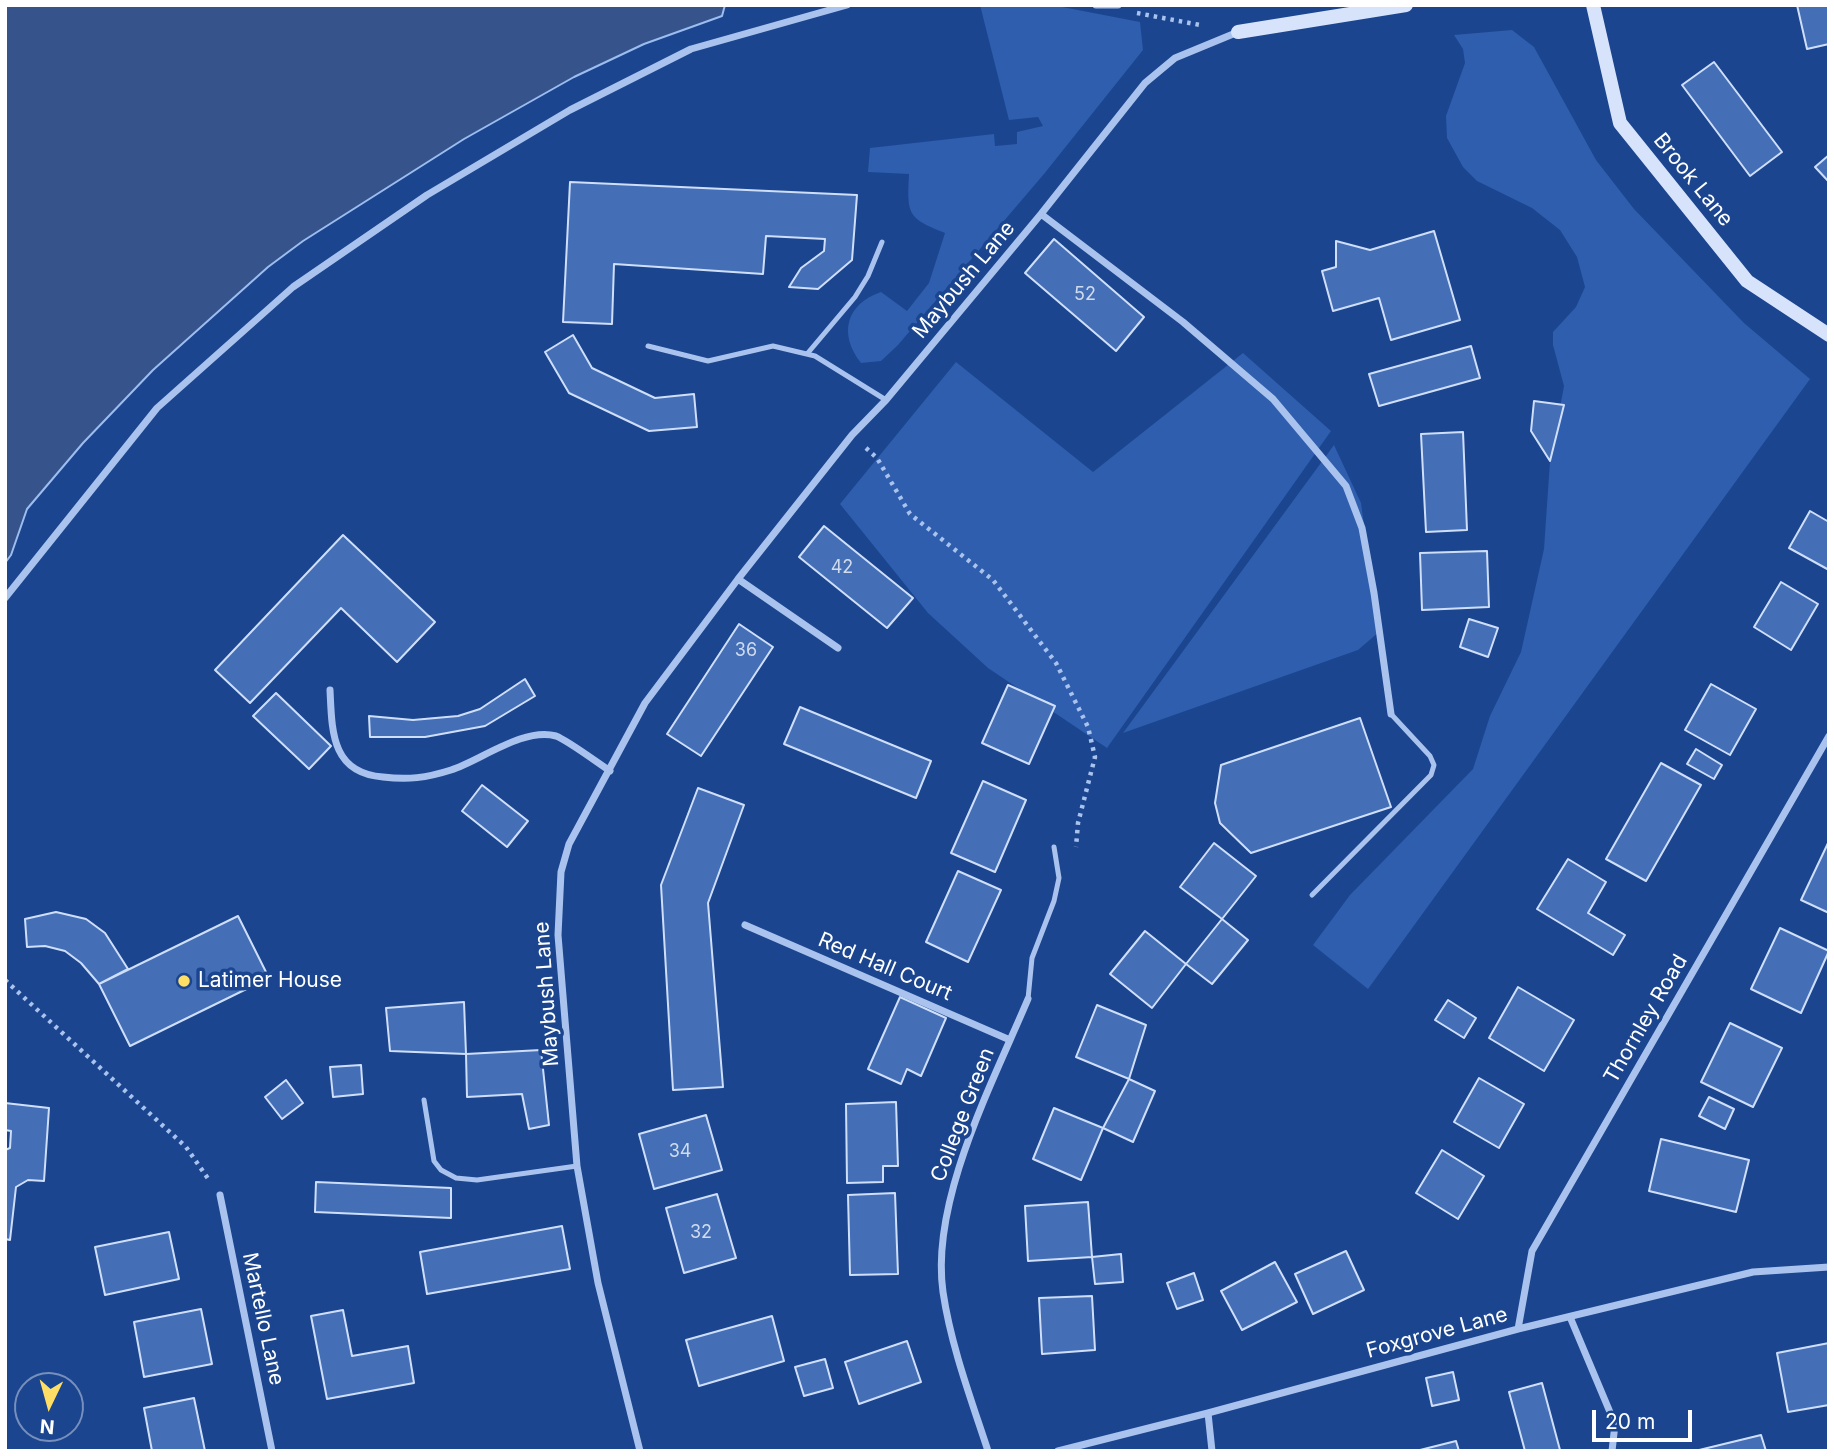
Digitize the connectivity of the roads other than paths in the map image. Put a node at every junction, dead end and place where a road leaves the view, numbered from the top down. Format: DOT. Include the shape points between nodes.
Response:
graph roads {
  1 [pos="847,5"];
  2 [pos="1096,5"];
  3 [pos="1118,5"];
  4 [pos="1406,5"];
  5 [pos="1593,5"];
  6 [pos="1105,7"];
  7 [pos="1238,32"];
  8 [pos="1041,214"];
  9 [pos="882,242"];
  10 [pos="1829,335"];
  11 [pos="648,346"];
  12 [pos="807,354"];
  13 [pos="886,400"];
  14 [pos="738,579"];
  15 [pos="5,598"];
  16 [pos="838,648"];
  17 [pos="330,690"];
  18 [pos="1391,714"];
  19 [pos="1829,736"];
  20 [pos="610,771"];
  21 [pos="1054,847"];
  22 [pos="1312,895"];
  23 [pos="745,925"];
  24 [pos="1028,999"];
  25 [pos="1010,1040"];
  26 [pos="424,1100"];
  27 [pos="577,1166"];
  28 [pos="220,1195"];
  29 [pos="1829,1267"];
  30 [pos="1570,1317"];
  31 [pos="1518,1329"];
  32 [pos="1208,1413"];
  33 [pos="272,1451"];
  34 [pos="640,1451"];
  35 [pos="988,1451"];
  36 [pos="1058,1451"];
  37 [pos="1212,1451"];
  38 [pos="1612,1451"];
  1 -- 15 [label="street" via="691,49 570,110 427,195 293,287 157,408"];
  2 -- 6 [label="street"];
  3 -- 6 [label="street"];
  4 -- 7 [label="street"];
  5 -- 10 [label="street, Brook Lane" via="1620,123 1747,281"];
  7 -- 8 [label="street, Maybush Lane" via="1175,58 1144,83"];
  8 -- 13 [label="street, Maybush Lane"];
  8 -- 18 [label="street" via="1183,322 1273,399 1346,486 1362,528"];
  9 -- 12 [label="lane" via="855,298"];
  11 -- 12 [label="lane" via="708,361 773,346"];
  12 -- 13 [label="lane"];
  13 -- 14 [label="street, Maybush Lane" via="852,435"];
  14 -- 16 [label="street"];
  14 -- 20 [label="street, Maybush Lane" via="645,703"];
  17 -- 20 [label="street" via="336,747 347,765 371,776 409,780 453,770 528,737 555,736"];
  18 -- 22 [label="lane" via="1430,756 1434,765 1431,775"];
  19 -- 31 [label="street, Thornley Road" via="1532,1251"];
  20 -- 27 [label="street, Maybush Lane" via="569,844 561,872 558,935"];
  21 -- 24 [label="lane" via="1059,878 1032,958"];
  23 -- 25 [label="street, Red Hall Court"];
  24 -- 25 [label="street, College Green"];
  25 -- 35 [label="street, College Green" via="967,1145 950,1198 942,1244 943,1290 953,1342"];
  26 -- 27 [label="lane" via="434,1161 456,1178 477,1180"];
  27 -- 34 [label="street, Maybush Lane" via="598,1283"];
  28 -- 33 [label="street, Martello Lane"];
  29 -- 30 [label="street, Foxgrove Lane" via="1752,1272"];
  30 -- 31 [label="street, Foxgrove Lane"];
  30 -- 38 [label="street" via="1615,1424"];
  31 -- 32 [label="street, Foxgrove Lane"];
  32 -- 36 [label="street, Foxgrove Lane"];
  32 -- 37 [label="street"];
}
